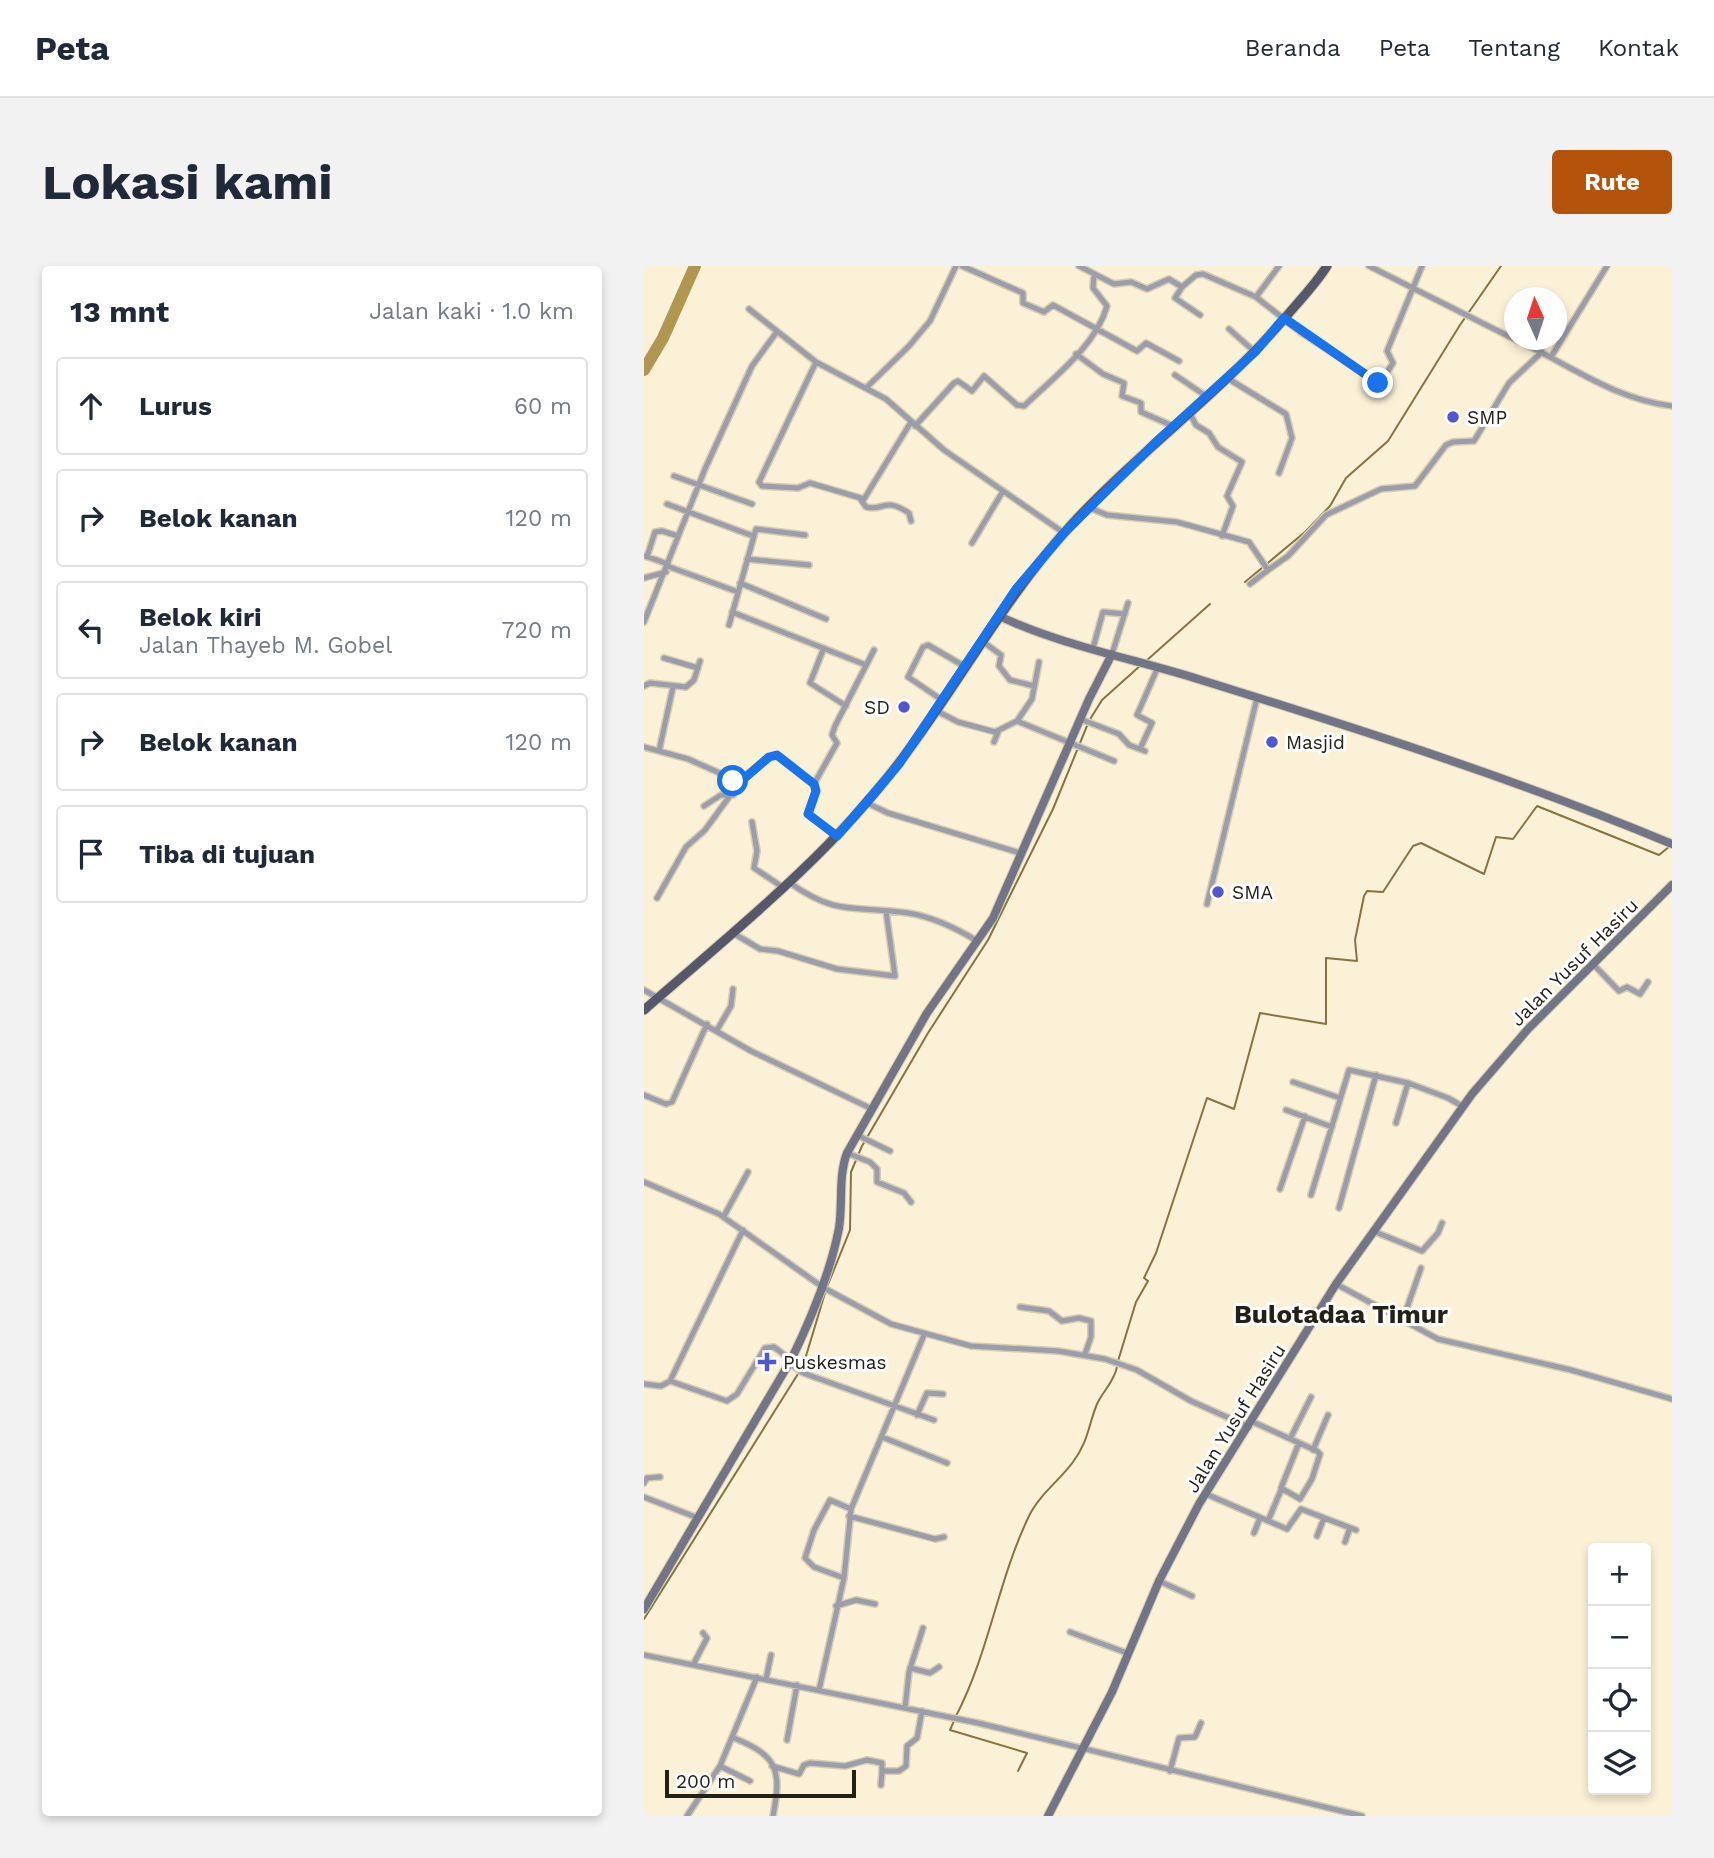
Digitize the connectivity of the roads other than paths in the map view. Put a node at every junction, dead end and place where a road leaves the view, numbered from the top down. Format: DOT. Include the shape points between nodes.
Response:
graph roads {
  1 [pos="956,266"];
  2 [pos="962,266"];
  3 [pos="1079,266"];
  4 [pos="1279,266"];
  5 [pos="1327,266"];
  6 [pos="1369,266"];
  7 [pos="1422,266"];
  8 [pos="1607,266"];
  9 [pos="1094,274"];
  10 [pos="1182,286"];
  11 [pos="1412,289"];
  12 [pos="1256,297"];
  13 [pos="749,309"];
  14 [pos="1200,315"];
  15 [pos="1284,318"];
  16 [pos="1097,328"];
  17 [pos="1229,329"];
  18 [pos="776,333"];
  19 [pos="1504,333"];
  20 [pos="1538,350"];
  21 [pos="1255,352"];
  22 [pos="1542,352"];
  23 [pos="1076,354"];
  24 [pos="1551,357"];
  25 [pos="816,362"];
  26 [pos="1179,362"];
  27 [pos="1175,374"];
  28 [pos="1227,378"];
  29 [pos="866,388"];
  30 [pos="1206,396"];
  31 [pos="1672,406"];
  32 [pos="1189,412"];
  33 [pos="913,424"];
  34 [pos="1173,426"];
  35 [pos="1279,473"];
  36 [pos="674,476"];
  37 [pos="699,485"];
  38 [pos="1003,491"];
  39 [pos="861,500"];
  40 [pos="667,504"];
  41 [pos="752,504"];
  42 [pos="1088,507"];
  43 [pos="688,512"];
  44 [pos="911,521"];
  45 [pos="1064,533"];
  46 [pos="805,535"];
  47 [pos="678,536"];
  48 [pos="753,536"];
  49 [pos="1222,536"];
  50 [pos="971,543"];
  51 [pos="645,557"];
  52 [pos="747,559"];
  53 [pos="809,565"];
  54 [pos="667,567"];
  55 [pos="1264,567"];
  56 [pos="644,578"];
  57 [pos="740,583"];
  58 [pos="1250,584"];
  59 [pos="738,592"];
  60 [pos="1128,603"];
  61 [pos="733,612"];
  62 [pos="1125,614"];
  63 [pos="999,616"];
  64 [pos="826,619"];
  65 [pos="644,622"];
  66 [pos="729,625"];
  67 [pos="982,641"];
  68 [pos="1093,648"];
  69 [pos="823,650"];
  70 [pos="874,650"];
  71 [pos="1112,653"];
  72 [pos="1001,655"];
  73 [pos="664,658"];
  74 [pos="1009,658"];
  75 [pos="1039,662"];
  76 [pos="866,665"];
  77 [pos="964,666"];
  78 [pos="1158,667"];
  79 [pos="644,686"];
  80 [pos="1034,686"];
  81 [pos="673,687"];
  82 [pos="1257,698"];
  83 [pos="942,700"];
  84 [pos="846,706"];
  85 [pos="935,710"];
  86 [pos="1017,721"];
  87 [pos="1086,721"];
  88 [pos="998,732"];
  89 [pos="994,742"];
  90 [pos="644,747"];
  91 [pos="1076,747"];
  92 [pos="659,751"];
  93 [pos="1114,761"];
  94 [pos="740,782"];
  95 [pos="814,784"];
  96 [pos="733,795"];
  97 [pos="867,803"];
  98 [pos="704,806"];
  99 [pos="752,822"];
  100 [pos="837,836"];
  101 [pos="1672,844"];
  102 [pos="1020,853"];
  103 [pos="1672,885"];
  104 [pos="787,886"];
  105 [pos="657,898"];
  106 [pos="1207,904"];
  107 [pos="886,911"];
  108 [pos="733,933"];
  109 [pos="977,941"];
  110 [pos="1593,964"];
  111 [pos="1648,982"];
  112 [pos="733,989"];
  113 [pos="644,990"];
  114 [pos="659,997"];
  115 [pos="644,1010"];
  116 [pos="707,1024"];
  117 [pos="717,1030"];
  118 [pos="1376,1075"];
  119 [pos="1293,1082"];
  120 [pos="1408,1083"];
  121 [pos="644,1095"];
  122 [pos="1340,1098"];
  123 [pos="1462,1106"];
  124 [pos="872,1109"];
  125 [pos="1286,1110"];
  126 [pos="1305,1116"];
  127 [pos="1396,1123"];
  128 [pos="1332,1126"];
  129 [pos="862,1138"];
  130 [pos="890,1151"];
  131 [pos="847,1153"];
  132 [pos="748,1172"];
  133 [pos="644,1182"];
  134 [pos="1280,1189"];
  135 [pos="1311,1195"];
  136 [pos="911,1202"];
  137 [pos="1339,1208"];
  138 [pos="724,1216"];
  139 [pos="1441,1223"];
  140 [pos="743,1230"];
  141 [pos="1373,1231"];
  142 [pos="1420,1268"];
  143 [pos="1336,1284"];
  144 [pos="825,1288"];
  145 [pos="1020,1307"];
  146 [pos="1402,1322"];
  147 [pos="924,1335"];
  148 [pos="1085,1354"];
  149 [pos="790,1362"];
  150 [pos="670,1381"];
  151 [pos="644,1384"];
  152 [pos="943,1394"];
  153 [pos="1311,1397"];
  154 [pos="1672,1399"];
  155 [pos="894,1406"];
  156 [pos="917,1415"];
  157 [pos="1328,1415"];
  158 [pos="934,1420"];
  159 [pos="1251,1425"];
  160 [pos="881,1437"];
  161 [pos="1290,1439"];
  162 [pos="1298,1443"];
  163 [pos="1313,1450"];
  164 [pos="947,1462"];
  165 [pos="660,1477"];
  166 [pos="644,1483"];
  167 [pos="1282,1490"];
  168 [pos="1206,1494"];
  169 [pos="644,1497"];
  170 [pos="850,1512"];
  171 [pos="698,1518"];
  172 [pos="1260,1518"];
  173 [pos="1324,1518"];
  174 [pos="1268,1521"];
  175 [pos="1254,1533"];
  176 [pos="1317,1536"];
  177 [pos="944,1537"];
  178 [pos="1345,1542"];
  179 [pos="844,1578"];
  180 [pos="1159,1581"];
  181 [pos="1192,1596"];
  182 [pos="874,1604"];
  183 [pos="836,1606"];
  184 [pos="644,1609"];
  185 [pos="923,1628"];
  186 [pos="1070,1632"];
  187 [pos="703,1633"];
  188 [pos="1127,1653"];
  189 [pos="771,1655"];
  190 [pos="644,1656"];
  191 [pos="694,1665"];
  192 [pos="939,1667"];
  193 [pos="910,1668"];
  194 [pos="757,1677"];
  195 [pos="766,1679"];
  196 [pos="797,1685"];
  197 [pos="820,1690"];
  198 [pos="905,1708"];
  199 [pos="922,1712"];
  200 [pos="1200,1723"];
  201 [pos="734,1738"];
  202 [pos="788,1740"];
  203 [pos="1085,1748"];
  204 [pos="720,1766"];
  205 [pos="772,1766"];
  206 [pos="882,1771"];
  207 [pos="1170,1771"];
  208 [pos="750,1781"];
  209 [pos="881,1786"];
  210 [pos="687,1816"];
  211 [pos="773,1816"];
  212 [pos="1048,1816"];
  213 [pos="1362,1816"];
  1 -- 29 [label="street" via="930,321"];
  2 -- 16 [label="street" via="1023,293 1024,304 1042,312 1053,305"];
  3 -- 9 [label="street"];
  4 -- 12 [label="street"];
  5 -- 15 [label="main road"];
  6 -- 11 [label="street"];
  7 -- 11 [label="street"];
  8 -- 24 [label="street"];
  9 -- 10 [label="street" via="1117,285 1131,282 1149,288 1171,279"];
  9 -- 16 [label="street" via="1094,288 1107,306"];
  10 -- 12 [label="street" via="1203,274"];
  10 -- 14 [label="street" via="1175,298"];
  11 -- 15 [label="street" via="1387,351 1393,363 1380,383 1322,348"];
  11 -- 19 [label="street"];
  12 -- 15 [label="street"];
  13 -- 18 [label="street"];
  15 -- 21 [label="main road"];
  16 -- 23 [label="street"];
  16 -- 26 [label="street" via="1137,351 1146,343"];
  17 -- 21 [label="street"];
  18 -- 25 [label="street"];
  18 -- 37 [label="street" via="752,366"];
  20 -- 22 [label="street"];
  21 -- 28 [label="main road"];
  22 -- 24 [label="street"];
  22 -- 55 [label="street" via="1509,383 1476,439 1446,445 1415,486 1381,489 1326,515 1288,556"];
  23 -- 33 [label="street" via="1024,406 984,376 972,391 954,383"];
  23 -- 34 [label="street" via="1124,383 1122,396 1141,403 1141,412"];
  24 -- 31 [label="street" via="1594,383"];
  25 -- 29 [label="street"];
  25 -- 39 [label="street" via="759,482 774,489 802,488 810,483"];
  27 -- 30 [label="street"];
  28 -- 30 [label="main road"];
  28 -- 35 [label="street" via="1286,414 1292,438"];
  29 -- 33 [label="street"];
  30 -- 32 [label="main road"];
  32 -- 34 [label="main road"];
  32 -- 49 [label="street" via="1218,447 1242,462 1227,496 1233,506"];
  33 -- 38 [label="street"];
  33 -- 39 [label="street"];
  34 -- 42 [label="main road"];
  36 -- 37 [label="street"];
  37 -- 41 [label="street"];
  37 -- 43 [label="street"];
  38 -- 45 [label="street"];
  38 -- 50 [label="street"];
  39 -- 44 [label="street" via="871,509 885,504 897,507 909,513"];
  40 -- 43 [label="street"];
  42 -- 45 [label="main road"];
  42 -- 49 [label="street" via="1107,515 1177,522"];
  43 -- 47 [label="street"];
  43 -- 48 [label="street"];
  45 -- 63 [label="main road"];
  46 -- 48 [label="street" via="756,528"];
  47 -- 51 [label="street" via="657,531"];
  47 -- 54 [label="street"];
  48 -- 52 [label="street"];
  49 -- 55 [label="street" via="1249,542"];
  51 -- 54 [label="street"];
  52 -- 53 [label="street"];
  52 -- 57 [label="street"];
  54 -- 56 [label="street"];
  54 -- 59 [label="street"];
  54 -- 65 [label="street"];
  55 -- 58 [label="street"];
  57 -- 59 [label="street"];
  57 -- 64 [label="street"];
  59 -- 61 [label="street"];
  60 -- 62 [label="street"];
  61 -- 66 [label="street"];
  61 -- 69 [label="street"];
  62 -- 68 [label="street" via="1102,613"];
  62 -- 71 [label="street"];
  63 -- 67 [label="main road"];
  63 -- 68 [label="street"];
  67 -- 72 [label="street"];
  67 -- 77 [label="main road"];
  68 -- 71 [label="street"];
  69 -- 76 [label="street"];
  69 -- 84 [label="street" via="810,683"];
  70 -- 76 [label="street"];
  71 -- 78 [label="street"];
  71 -- 87 [label="street"];
  72 -- 74 [label="street"];
  72 -- 80 [label="street" via="999,667 1008,678"];
  73 -- 81 [label="street" via="699,665 689,685"];
  75 -- 80 [label="street"];
  76 -- 84 [label="street"];
  77 -- 83 [label="main road"];
  77 -- 83 [label="street" via="928,645 923,647 908,677"];
  78 -- 82 [label="street"];
  78 -- 87 [label="street" via="1137,715 1152,723 1143,750"];
  79 -- 81 [label="street"];
  80 -- 86 [label="street" via="1032,699"];
  81 -- 92 [label="street"];
  82 -- 101 [label="street"];
  82 -- 106 [label="street"];
  83 -- 85 [label="main road"];
  84 -- 95 [label="street" via="833,730 837,743"];
  85 -- 88 [label="street" via="958,722"];
  85 -- 97 [label="main road"];
  86 -- 88 [label="street"];
  86 -- 91 [label="street"];
  87 -- 91 [label="street"];
  88 -- 89 [label="street"];
  90 -- 92 [label="street"];
  91 -- 93 [label="street"];
  91 -- 102 [label="street"];
  92 -- 94 [label="street"];
  94 -- 95 [label="street" via="776,755"];
  94 -- 96 [label="street"];
  95 -- 100 [label="street" via="808,814"];
  96 -- 98 [label="street" via="721,795"];
  96 -- 105 [label="street" via="685,847"];
  97 -- 100 [label="main road"];
  97 -- 102 [label="street"];
  99 -- 104 [label="street" via="757,851 754,869"];
  100 -- 104 [label="main road"];
  102 -- 109 [label="street" via="1006,893"];
  103 -- 110 [label="street, Jalan Yusuf Hasiru"];
  104 -- 107 [label="street" via="831,906"];
  104 -- 108 [label="main road"];
  107 -- 108 [label="street" via="895,976 837,969 760,949"];
  107 -- 109 [label="street" via="938,921"];
  108 -- 114 [label="main road"];
  109 -- 124 [label="street" via="927,1013"];
  110 -- 111 [label="street" via="1619,991 1627,987 1640,994"];
  110 -- 123 [label="street, Jalan Yusuf Hasiru" via="1528,1029"];
  112 -- 117 [label="street" via="731,1006"];
  113 -- 114 [label="street"];
  114 -- 115 [label="main road"];
  114 -- 116 [label="street"];
  116 -- 117 [label="street"];
  116 -- 121 [label="street" via="672,1102"];
  117 -- 124 [label="street"];
  118 -- 120 [label="street"];
  118 -- 122 [label="street" via="1349,1070"];
  118 -- 137 [label="street"];
  119 -- 122 [label="street"];
  120 -- 123 [label="street"];
  120 -- 127 [label="street"];
  122 -- 128 [label="street"];
  123 -- 141 [label="street, Jalan Yusuf Hasiru"];
  124 -- 129 [label="street"];
  125 -- 126 [label="street"];
  126 -- 128 [label="street"];
  126 -- 134 [label="street"];
  128 -- 135 [label="street"];
  129 -- 130 [label="street"];
  129 -- 131 [label="street"];
  131 -- 136 [label="street" via="876,1167 877,1182 904,1193"];
  131 -- 144 [label="street" via="838,1230"];
  132 -- 138 [label="street"];
  133 -- 138 [label="street"];
  138 -- 140 [label="street"];
  139 -- 141 [label="street" via="1422,1251"];
  140 -- 144 [label="street"];
  140 -- 150 [label="street"];
  141 -- 143 [label="street, Jalan Yusuf Hasiru"];
  142 -- 146 [label="street"];
  143 -- 146 [label="street"];
  143 -- 159 [label="street, Jalan Yusuf Hasiru"];
  144 -- 147 [label="street" via="869,1314"];
  144 -- 149 [label="street"];
  145 -- 148 [label="street" via="1049,1311 1062,1321 1091,1321"];
  146 -- 154 [label="street" via="1471,1349 1572,1370"];
  147 -- 148 [label="street" via="971,1346"];
  147 -- 155 [label="street"];
  148 -- 159 [label="street" via="1137,1370 1191,1401"];
  149 -- 150 [label="street" via="774,1347 765,1348 737,1394 727,1401"];
  149 -- 155 [label="street" via="800,1372"];
  149 -- 171 [label="street"];
  150 -- 151 [label="street" via="661,1386"];
  152 -- 156 [label="street" via="927,1393"];
  153 -- 161 [label="street"];
  155 -- 156 [label="street"];
  155 -- 160 [label="street"];
  156 -- 158 [label="street"];
  157 -- 163 [label="street"];
  159 -- 161 [label="street"];
  159 -- 168 [label="street, Jalan Yusuf Hasiru"];
  160 -- 164 [label="street"];
  160 -- 170 [label="street"];
  161 -- 162 [label="street"];
  162 -- 163 [label="street"];
  162 -- 167 [label="street"];
  163 -- 167 [label="street" via="1321,1458 1302,1497"];
  165 -- 166 [label="street" via="647,1478"];
  167 -- 174 [label="street"];
  168 -- 172 [label="street"];
  168 -- 180 [label="street, Jalan Yusuf Hasiru"];
  169 -- 171 [label="street"];
  170 -- 177 [label="street" via="935,1539"];
  170 -- 179 [label="street"];
  170 -- 179 [label="street" via="830,1500 805,1558 808,1564"];
  171 -- 184 [label="street"];
  172 -- 174 [label="street"];
  172 -- 175 [label="street"];
  173 -- 174 [label="street" via="1301,1509 1289,1529"];
  173 -- 176 [label="street"];
  173 -- 178 [label="street" via="1353,1529"];
  179 -- 183 [label="street"];
  180 -- 181 [label="street"];
  180 -- 188 [label="street, Jalan Yusuf Hasiru"];
  182 -- 183 [label="street" via="858,1600"];
  183 -- 197 [label="street"];
  185 -- 193 [label="street"];
  186 -- 188 [label="street"];
  187 -- 191 [label="street" via="707,1638"];
  188 -- 203 [label="street, Jalan Yusuf Hasiru"];
  189 -- 195 [label="street"];
  190 -- 191 [label="street"];
  191 -- 194 [label="street"];
  192 -- 193 [label="street" via="932,1673"];
  193 -- 198 [label="street"];
  194 -- 195 [label="street"];
  194 -- 201 [label="street"];
  195 -- 196 [label="street"];
  196 -- 197 [label="street"];
  196 -- 202 [label="street"];
  197 -- 198 [label="street"];
  198 -- 199 [label="street"];
  199 -- 203 [label="street"];
  199 -- 206 [label="street" via="917,1738 907,1746 904,1768"];
  200 -- 207 [label="street" via="1195,1737 1179,1738"];
  201 -- 204 [label="street"];
  201 -- 205 [label="street" via="766,1753"];
  203 -- 207 [label="street"];
  203 -- 212 [label="street, Jalan Yusuf Hasiru"];
  204 -- 208 [label="street"];
  204 -- 210 [label="street"];
  205 -- 206 [label="street" via="799,1774 810,1763 845,1766 867,1760 882,1763"];
  205 -- 211 [label="street" via="779,1783"];
  206 -- 209 [label="street"];
  207 -- 213 [label="street"];
}
